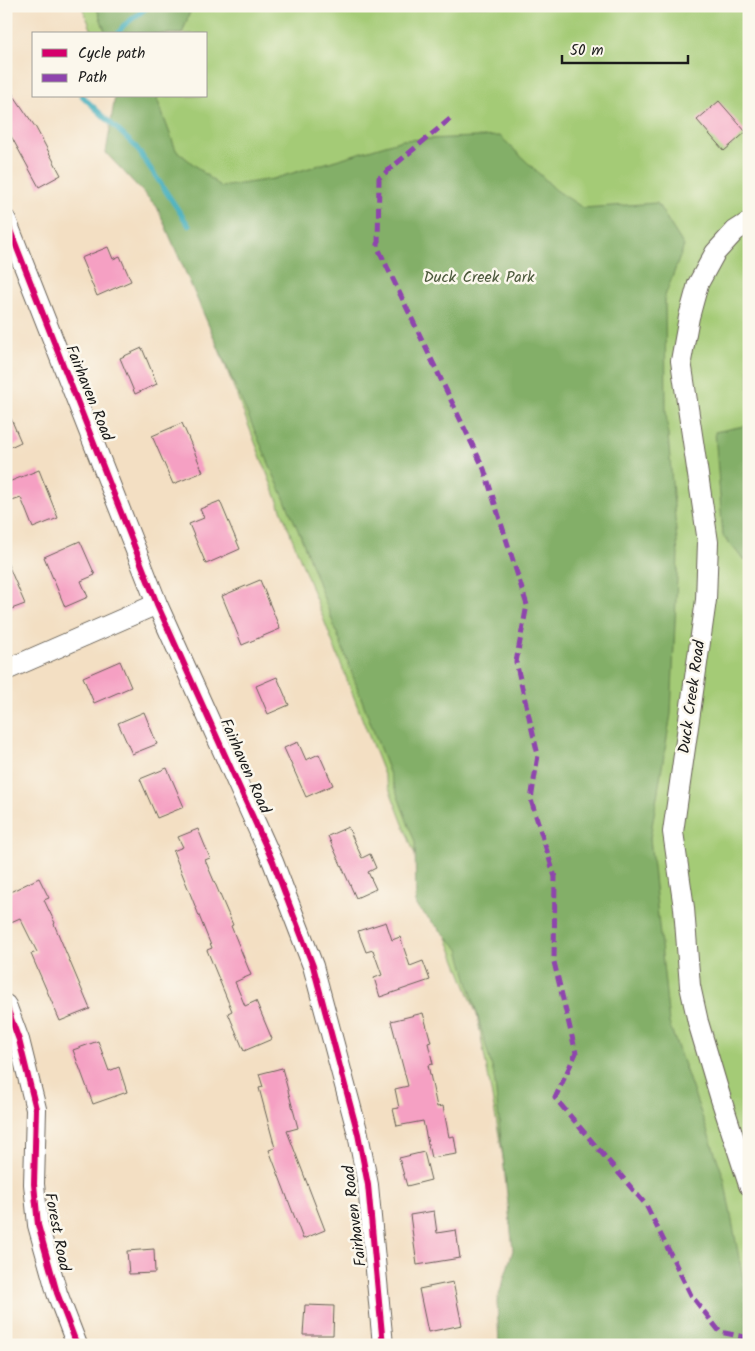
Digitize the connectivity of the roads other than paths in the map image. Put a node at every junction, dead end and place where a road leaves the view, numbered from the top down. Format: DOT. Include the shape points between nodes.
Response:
graph roads {
  1 [pos="6,220"];
  2 [pos="749,222"];
  3 [pos="158,604"];
  4 [pos="6,670"];
  5 [pos="6,1006"];
  6 [pos="749,1185"];
  7 [pos="77,1345"];
  8 [pos="383,1345"];
  1 -- 3 [label="street, Fairhaven Road"];
  2 -- 6 [label="street, Duck Creek Road" via="735,230 714,253 698,284 681,361 708,542 706,600 673,832 684,908 690,986 698,1022"];
  3 -- 4 [label="street"];
  3 -- 8 [label="street, Fairhaven Road" via="273,862 313,966 358,1134 368,1185"];
  5 -- 7 [label="street, Forest Road" via="19,1040 36,1109 34,1184 38,1225 56,1292"];
}
